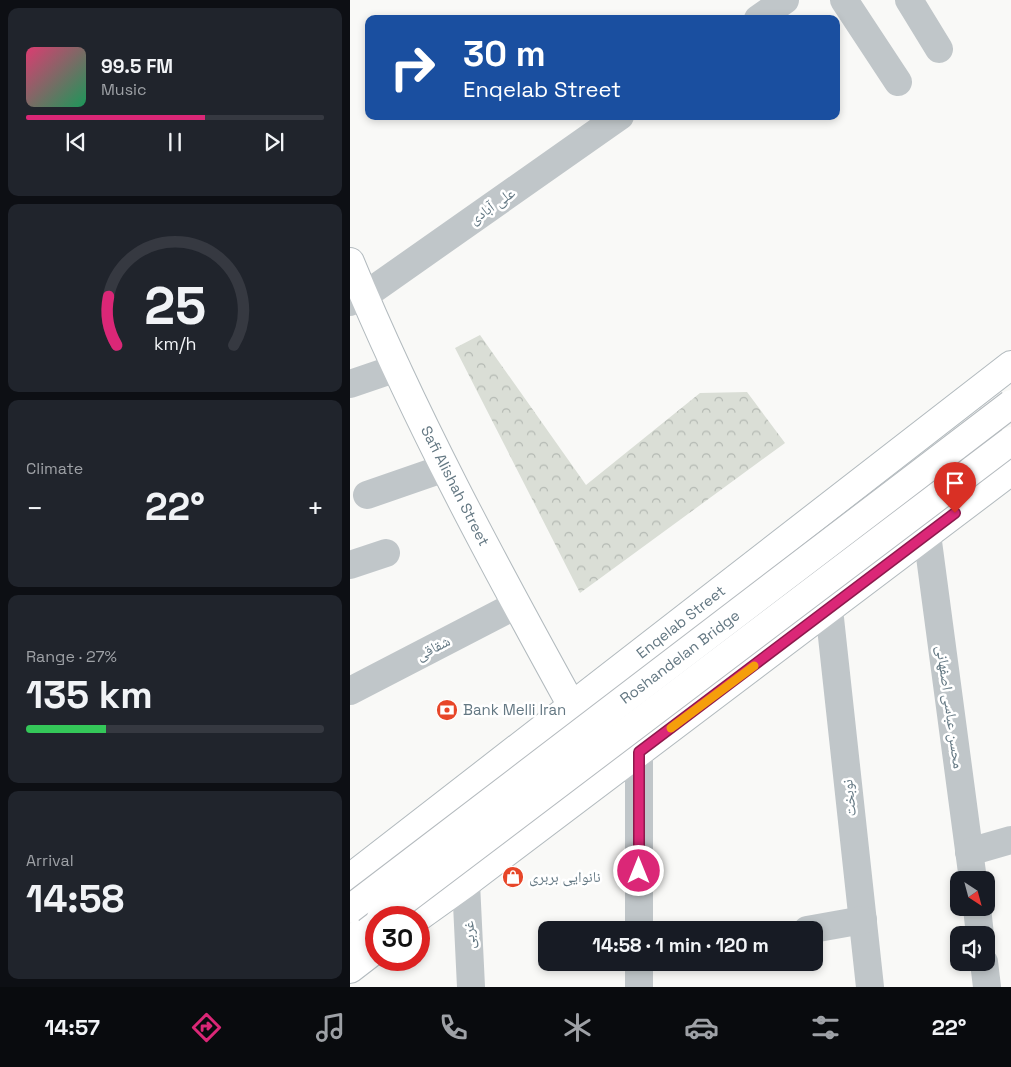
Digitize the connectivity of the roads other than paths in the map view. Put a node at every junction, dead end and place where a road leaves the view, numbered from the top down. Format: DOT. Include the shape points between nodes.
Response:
graph roads {
  1 [pos="785,0"];
  2 [pos="844,0"];
  3 [pos="909,0"];
  4 [pos="764,15"];
  5 [pos="939,49"];
  6 [pos="898,82"];
  7 [pos="614,120"];
  8 [pos="350,262"];
  9 [pos="357,299"];
  10 [pos="1011,365"];
  11 [pos="397,368"];
  12 [pos="350,384"];
  13 [pos="1011,404"];
  14 [pos="1011,441"];
  15 [pos="445,468"];
  16 [pos="1011,471"];
  17 [pos="367,495"];
  18 [pos="927,534"];
  19 [pos="386,553"];
  20 [pos="350,565"];
  21 [pos="516,605"];
  22 [pos="829,608"];
  23 [pos="693,613"];
  24 [pos="739,677"];
  25 [pos="350,691"];
  26 [pos="572,706"];
  27 [pos="639,752"];
  28 [pos="424,821"];
  29 [pos="1011,840"];
  30 [pos="969,852"];
  31 [pos="972,871"];
  32 [pos="350,878"];
  33 [pos="464,884"];
  34 [pos="350,886"];
  35 [pos="397,906"];
  36 [pos="403,906"];
  37 [pos="430,907"];
  38 [pos="350,909"];
  39 [pos="862,920"];
  40 [pos="639,921"];
  41 [pos="823,927"];
  42 [pos="365,929"];
  43 [pos="350,941"];
  44 [pos="365,957"];
  45 [pos="350,969"];
  46 [pos="639,971"];
  47 [pos="985,971"];
  48 [pos="471,987"];
  49 [pos="639,987"];
  50 [pos="870,987"];
  51 [pos="987,987"];
  1 -- 4 [label="street"];
  2 -- 6 [label="street"];
  3 -- 5 [label="street"];
  7 -- 9 [label="street, علی آبادی"];
  8 -- 9 [label="main road, Safi Alishah Street"];
  9 -- 11 [label="main road, Safi Alishah Street"];
  10 -- 23 [label="main road, Enqelab Street"];
  11 -- 12 [label="street"];
  11 -- 15 [label="main road, Safi Alishah Street"];
  13 -- 38 [label="main road, Roshandelan Bridge, bridge"];
  14 -- 35 [label="main road, Roshandelan Bridge, bridge"];
  15 -- 17 [label="street"];
  15 -- 21 [label="main road, Safi Alishah Street"];
  16 -- 18 [label="main road"];
  18 -- 22 [label="main road"];
  18 -- 30 [label="street, محسن عباسی اصفهانی"];
  19 -- 20 [label="street"];
  21 -- 25 [label="street, شقاقی"];
  21 -- 26 [label="main road, Safi Alishah Street"];
  22 -- 24 [label="main road"];
  22 -- 39 [label="street, نوبخت"];
  23 -- 24 [label="main road" via="690,631 719,675"];
  23 -- 26 [label="main road, Enqelab Street"];
  24 -- 27 [label="main road"];
  26 -- 28 [label="main road, Enqelab Street"];
  27 -- 33 [label="main road"];
  27 -- 40 [label="street"];
  28 -- 32 [label="main road, Enqelab Street"];
  28 -- 33 [label="main road" via="416,846 422,866 437,880"];
  29 -- 30 [label="street"];
  30 -- 31 [label="street, محسن عباسی اصفهانی"];
  33 -- 37 [label="main road"];
  33 -- 48 [label="street, غربی"];
  34 -- 36 [label="main road"];
  39 -- 41 [label="street"];
  39 -- 50 [label="street, نوبخت"];
  42 -- 43 [label="main road"];
  44 -- 45 [label="main road"];
  46 -- 49 [label="street"];
  47 -- 51 [label="street"];
}
